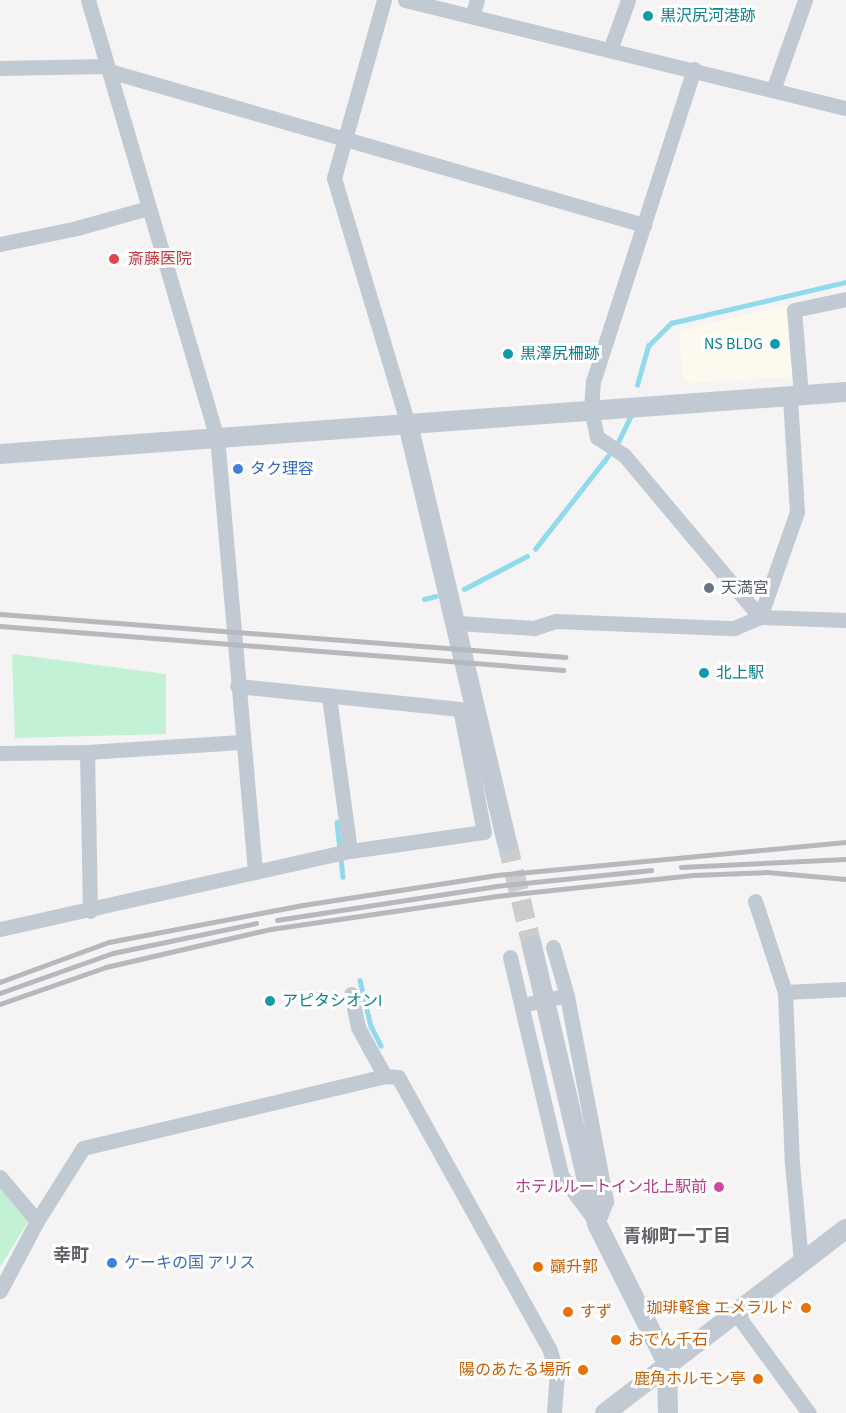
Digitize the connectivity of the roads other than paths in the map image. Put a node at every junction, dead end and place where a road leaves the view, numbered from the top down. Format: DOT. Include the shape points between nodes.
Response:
graph roads {
  1 [pos="88,0"];
  2 [pos="384,0"];
  3 [pos="405,0"];
  4 [pos="477,0"];
  5 [pos="628,0"];
  6 [pos="805,0"];
  7 [pos="472,16"];
  8 [pos="610,50"];
  9 [pos="0,68"];
  10 [pos="108,68"];
  11 [pos="694,69"];
  12 [pos="773,90"];
  13 [pos="846,108"];
  14 [pos="345,136"];
  15 [pos="148,208"];
  16 [pos="644,225"];
  17 [pos="0,244"];
  18 [pos="846,299"];
  19 [pos="846,392"];
  20 [pos="796,396"];
  21 [pos="591,409"];
  22 [pos="408,424"];
  23 [pos="217,437"];
  24 [pos="0,454"];
  25 [pos="760,616"];
  26 [pos="846,620"];
  27 [pos="458,623"];
  28 [pos="237,686"];
  29 [pos="329,697"];
  30 [pos="241,742"];
  31 [pos="87,752"];
  32 [pos="0,753"];
  33 [pos="507,842"];
  34 [pos="350,851"];
  35 [pos="255,872"];
  36 [pos="755,901"];
  37 [pos="90,911"];
  38 [pos="0,929"];
  39 [pos="532,946"];
  40 [pos="554,947"];
  41 [pos="510,957"];
  42 [pos="846,989"];
  43 [pos="785,992"];
  44 [pos="351,994"];
  45 [pos="564,996"];
  46 [pos="526,1004"];
  47 [pos="385,1076"];
  48 [pos="0,1177"];
  49 [pos="37,1221"];
  50 [pos="597,1224"];
  51 [pos="846,1229"];
  52 [pos="801,1261"];
  53 [pos="0,1291"];
  54 [pos="735,1312"];
  55 [pos="667,1363"];
  56 [pos="554,1413"];
  57 [pos="604,1413"];
  58 [pos="668,1413"];
  59 [pos="809,1413"];
  1 -- 10 [label="street"];
  2 -- 14 [label="street"];
  3 -- 7 [label="street"];
  4 -- 7 [label="street"];
  5 -- 8 [label="street"];
  6 -- 12 [label="street"];
  7 -- 8 [label="street"];
  8 -- 11 [label="street"];
  9 -- 10 [label="street"];
  10 -- 14 [label="street"];
  10 -- 15 [label="street"];
  11 -- 12 [label="street"];
  11 -- 16 [label="street"];
  12 -- 13 [label="street"];
  14 -- 16 [label="street"];
  14 -- 22 [label="street" via="334,178"];
  15 -- 17 [label="street"];
  15 -- 23 [label="street"];
  16 -- 21 [label="street" via="593,381"];
  18 -- 20 [label="street" via="794,310"];
  19 -- 20 [label="street"];
  20 -- 21 [label="street"];
  20 -- 25 [label="street" via="797,512"];
  21 -- 22 [label="street"];
  21 -- 25 [label="street" via="597,437 624,455"];
  22 -- 23 [label="street"];
  22 -- 27 [label="street"];
  23 -- 24 [label="street"];
  23 -- 28 [label="street"];
  25 -- 26 [label="street"];
  25 -- 27 [label="street" via="734,628 556,621 534,628"];
  27 -- 33 [label="street"];
  28 -- 29 [label="street"];
  28 -- 30 [label="street"];
  29 -- 34 [label="street"];
  29 -- 34 [label="street" via="460,709 484,832"];
  30 -- 31 [label="street"];
  30 -- 35 [label="street"];
  31 -- 32 [label="street"];
  31 -- 37 [label="street"];
  34 -- 35 [label="street"];
  35 -- 37 [label="street"];
  36 -- 43 [label="street"];
  37 -- 38 [label="street"];
  39 -- 50 [label="street"];
  40 -- 45 [label="street"];
  41 -- 46 [label="street"];
  42 -- 43 [label="street"];
  43 -- 52 [label="street" via="792,1163"];
  44 -- 47 [label="street" via="358,1027"];
  45 -- 46 [label="street, bridge"];
  45 -- 50 [label="street" via="606,1201"];
  46 -- 50 [label="street" via="561,1175"];
  47 -- 49 [label="street" via="83,1148"];
  47 -- 56 [label="street" via="398,1077 549,1348 557,1372"];
  48 -- 49 [label="street"];
  49 -- 53 [label="street"];
  50 -- 55 [label="street"];
  51 -- 52 [label="street"];
  52 -- 54 [label="street"];
  54 -- 55 [label="street"];
  54 -- 59 [label="street"];
  55 -- 57 [label="street"];
  55 -- 58 [label="street"];
}
